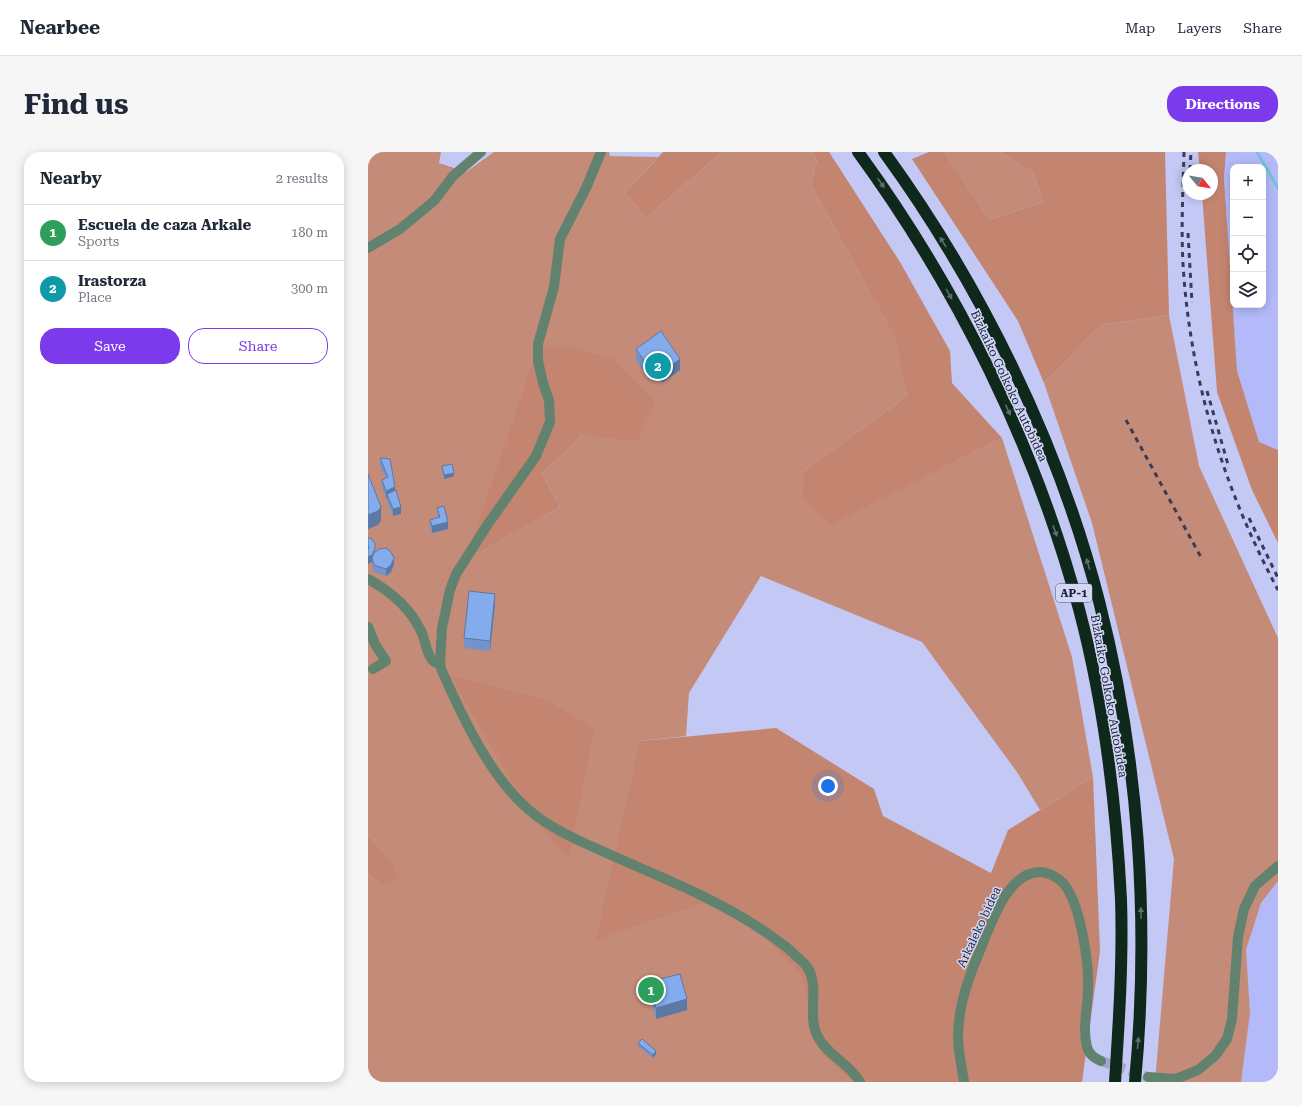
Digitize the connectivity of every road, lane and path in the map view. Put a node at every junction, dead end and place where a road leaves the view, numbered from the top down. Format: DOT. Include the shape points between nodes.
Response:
graph roads {
  1 [pos="481,152"];
  2 [pos="601,152"];
  3 [pos="858,152"];
  4 [pos="884,152"];
  5 [pos="368,248"];
  6 [pos="368,579"];
  7 [pos="368,627"];
  8 [pos="440,664"];
  9 [pos="372,669"];
  10 [pos="1278,866"];
  11 [pos="1102,1061"];
  12 [pos="1148,1077"];
  13 [pos="860,1082"];
  14 [pos="964,1082"];
  15 [pos="1115,1082"];
  16 [pos="1135,1082"];
  1 -- 5 [label="street" via="453,176 434,201 400,229"];
  2 -- 8 [label="street" via="560,239 554,287 538,344 538,361 542,383 549,400 550,422 536,456 456,574 445,609"];
  3 -- 15 [label="highway, Bizkaiko Golkoko Autobidea / AP-1, one-way" via="914,233 972,336 1035,475 1079,610 1093,671 1109,767 1121,899"];
  16 -- 4 [label="highway, Bizkaiko Golkoko Autobidea / AP-1, one-way" via="1142,957 1136,831 1120,703 1098,599 1068,503 1016,377 954,260"];
  6 -- 8 [label="street" via="386,589 401,603 422,632 432,661"];
  7 -- 9 [label="street" via="386,661"];
  8 -- 13 [label="street" via="475,739 503,781 530,811 581,841 725,906 795,954 809,971 814,1026 818,1037"];
  10 -- 12 [label="street" via="1255,886 1244,909 1238,937 1232,1019 1227,1038 1215,1056 1198,1070 1176,1079"];
  11 -- 14 [label="street, Arkaleko bidea" via="1093,1056 1087,1046 1087,972 1076,908 1062,881 1044,872 1033,872 1016,881 1003,898 978,954 968,984 959,1022 958,1045"];
}
